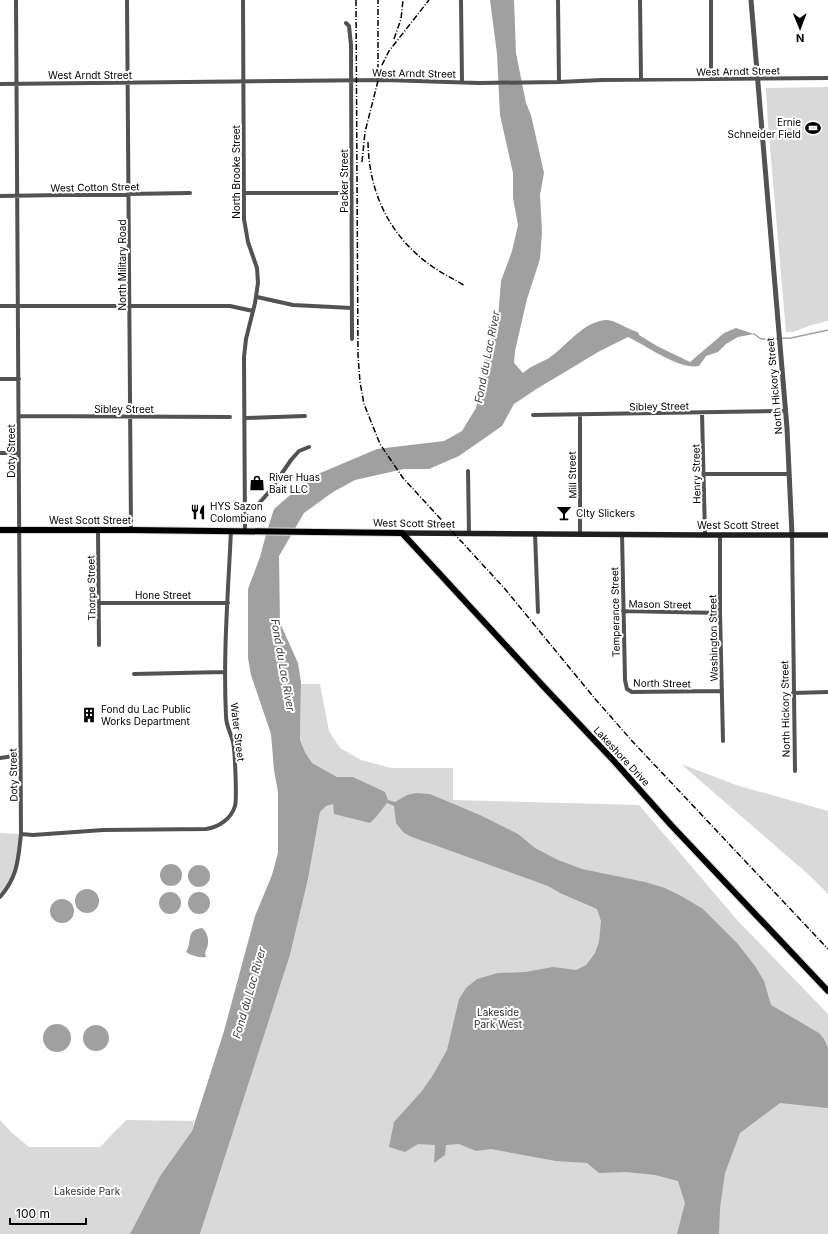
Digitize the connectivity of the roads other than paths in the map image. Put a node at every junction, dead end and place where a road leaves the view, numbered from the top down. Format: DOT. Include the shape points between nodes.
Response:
graph roads {
  1 [pos="16,0"];
  2 [pos="127,0"];
  3 [pos="243,0"];
  4 [pos="461,0"];
  5 [pos="558,0"];
  6 [pos="640,0"];
  7 [pos="711,0"];
  8 [pos="751,0"];
  9 [pos="346,23"];
  10 [pos="828,78"];
  11 [pos="711,79"];
  12 [pos="758,79"];
  13 [pos="641,80"];
  14 [pos="352,81"];
  15 [pos="244,82"];
  16 [pos="462,82"];
  17 [pos="559,82"];
  18 [pos="128,83"];
  19 [pos="0,84"];
  20 [pos="17,84"];
  21 [pos="190,193"];
  22 [pos="244,193"];
  23 [pos="352,193"];
  24 [pos="130,194"];
  25 [pos="0,196"];
  26 [pos="17,196"];
  27 [pos="256,297"];
  28 [pos="19,305"];
  29 [pos="0,306"];
  30 [pos="130,306"];
  31 [pos="352,308"];
  32 [pos="253,311"];
  33 [pos="352,339"];
  34 [pos="0,379"];
  35 [pos="19,379"];
  36 [pos="785,411"];
  37 [pos="702,413"];
  38 [pos="533,415"];
  39 [pos="580,415"];
  40 [pos="19,416"];
  41 [pos="305,416"];
  42 [pos="130,417"];
  43 [pos="230,417"];
  44 [pos="245,418"];
  45 [pos="309,447"];
  46 [pos="0,453"];
  47 [pos="19,453"];
  48 [pos="468,470"];
  49 [pos="704,474"];
  50 [pos="789,474"];
  51 [pos="245,511"];
  52 [pos="0,530"];
  53 [pos="20,530"];
  54 [pos="98,530"];
  55 [pos="131,530"];
  56 [pos="231,532"];
  57 [pos="245,532"];
  58 [pos="402,533"];
  59 [pos="469,534"];
  60 [pos="535,534"];
  61 [pos="622,534"];
  62 [pos="580,535"];
  63 [pos="705,535"];
  64 [pos="720,535"];
  65 [pos="792,535"];
  66 [pos="828,535"];
  67 [pos="99,602"];
  68 [pos="228,603"];
  69 [pos="538,612"];
  70 [pos="623,612"];
  71 [pos="720,612"];
  72 [pos="99,645"];
  73 [pos="225,672"];
  74 [pos="134,674"];
  75 [pos="627,689"];
  76 [pos="722,691"];
  77 [pos="828,692"];
  78 [pos="793,693"];
  79 [pos="724,740"];
  80 [pos="20,755"];
  81 [pos="0,758"];
  82 [pos="795,771"];
  83 [pos="21,834"];
  84 [pos="0,897"];
  85 [pos="828,991"];
  1 -- 20 [label="street, Doty Street"];
  2 -- 18 [label="street, North Military Road"];
  3 -- 15 [label="street, North Brooke Street"];
  4 -- 16 [label="street"];
  5 -- 17 [label="street"];
  6 -- 13 [label="street"];
  7 -- 11 [label="street"];
  8 -- 12 [label="street, North Hickory Street"];
  9 -- 14 [label="street, Packer Street" via="350,31"];
  10 -- 12 [label="street, West Arndt Street"];
  11 -- 12 [label="street, West Arndt Street"];
  11 -- 13 [label="street, West Arndt Street"];
  12 -- 36 [label="street, North Hickory Street"];
  13 -- 17 [label="street, West Arndt Street"];
  14 -- 15 [label="street, West Arndt Street"];
  14 -- 16 [label="street, West Arndt Street"];
  14 -- 23 [label="street, Packer Street"];
  15 -- 18 [label="street, West Arndt Street"];
  15 -- 22 [label="street, North Brooke Street"];
  16 -- 17 [label="street, West Arndt Street"];
  18 -- 20 [label="street, West Arndt Street"];
  18 -- 24 [label="street, North Military Road"];
  19 -- 20 [label="street, West Arndt Street"];
  20 -- 26 [label="street, Doty Street"];
  21 -- 24 [label="street, West Cotton Street"];
  22 -- 23 [label="street"];
  22 -- 27 [label="street, North Brooke Street" via="244,219 258,274"];
  23 -- 31 [label="street, Packer Street"];
  24 -- 26 [label="street, West Cotton Street"];
  24 -- 30 [label="street, North Military Road"];
  25 -- 26 [label="street, West Cotton Street"];
  26 -- 28 [label="street, Doty Street"];
  27 -- 31 [label="street" via="293,306"];
  27 -- 32 [label="street, North Brooke Street"];
  28 -- 29 [label="street"];
  28 -- 30 [label="street"];
  28 -- 35 [label="street, Doty Street"];
  30 -- 32 [label="street" via="230,306"];
  30 -- 42 [label="street, North Military Road"];
  31 -- 33 [label="street, Packer Street"];
  32 -- 44 [label="street, North Brooke Street" via="244,357"];
  34 -- 35 [label="street"];
  35 -- 40 [label="street, Doty Street"];
  36 -- 37 [label="street, Sibley Street"];
  36 -- 50 [label="street, North Hickory Street"];
  37 -- 39 [label="street, Sibley Street"];
  37 -- 49 [label="street, Henry Street"];
  38 -- 39 [label="street, Sibley Street"];
  39 -- 62 [label="street, Mill Street"];
  40 -- 42 [label="street, Sibley Street"];
  40 -- 47 [label="street, Doty Street"];
  41 -- 44 [label="street"];
  42 -- 43 [label="street, Sibley Street"];
  42 -- 55 [label="street, North Military Road"];
  44 -- 51 [label="street, North Brooke Street"];
  45 -- 51 [label="street" via="299,451 291,460 255,508"];
  46 -- 47 [label="street"];
  47 -- 53 [label="street, Doty Street"];
  48 -- 59 [label="street"];
  49 -- 50 [label="street"];
  49 -- 63 [label="street, Henry Street"];
  50 -- 65 [label="street, North Hickory Street"];
  51 -- 57 [label="street, North Brooke Street"];
  52 -- 53 [label="main road, West Scott Street"];
  53 -- 54 [label="main road, West Scott Street"];
  53 -- 80 [label="street, Doty Street"];
  54 -- 55 [label="main road, West Scott Street"];
  54 -- 67 [label="street, Thorpe Street"];
  55 -- 56 [label="main road, West Scott Street"];
  56 -- 57 [label="main road, West Scott Street"];
  56 -- 68 [label="street, Water Street"];
  57 -- 58 [label="main road, West Scott Street"];
  58 -- 59 [label="main road, West Scott Street"];
  58 -- 85 [label="main road, Lakeshore Drive"];
  59 -- 60 [label="main road, West Scott Street"];
  60 -- 62 [label="main road, West Scott Street"];
  60 -- 69 [label="street"];
  61 -- 62 [label="main road, West Scott Street"];
  61 -- 63 [label="main road, West Scott Street"];
  61 -- 70 [label="street, Temperance Street"];
  63 -- 64 [label="main road, West Scott Street"];
  64 -- 65 [label="main road, West Scott Street"];
  64 -- 71 [label="street, Washington Street"];
  65 -- 66 [label="main road, West Scott Street"];
  65 -- 78 [label="street, North Hickory Street"];
  67 -- 68 [label="street, Hone Street"];
  67 -- 72 [label="street, Thorpe Street"];
  68 -- 73 [label="street, Water Street"];
  70 -- 71 [label="street, Mason Street"];
  70 -- 75 [label="street, Temperance Street" via="624,675"];
  71 -- 76 [label="street, Washington Street"];
  73 -- 74 [label="street"];
  73 -- 83 [label="street, Water Street" via="226,718 233,742 236,804 225,820 213,828 204,829"];
  75 -- 76 [label="street, North Street" via="632,692"];
  76 -- 79 [label="street, Washington Street"];
  77 -- 78 [label="street"];
  78 -- 82 [label="street, North Hickory Street"];
  80 -- 81 [label="street"];
  80 -- 83 [label="street, Doty Street"];
  83 -- 84 [label="street, Doty Street" via="15,873"];
}
